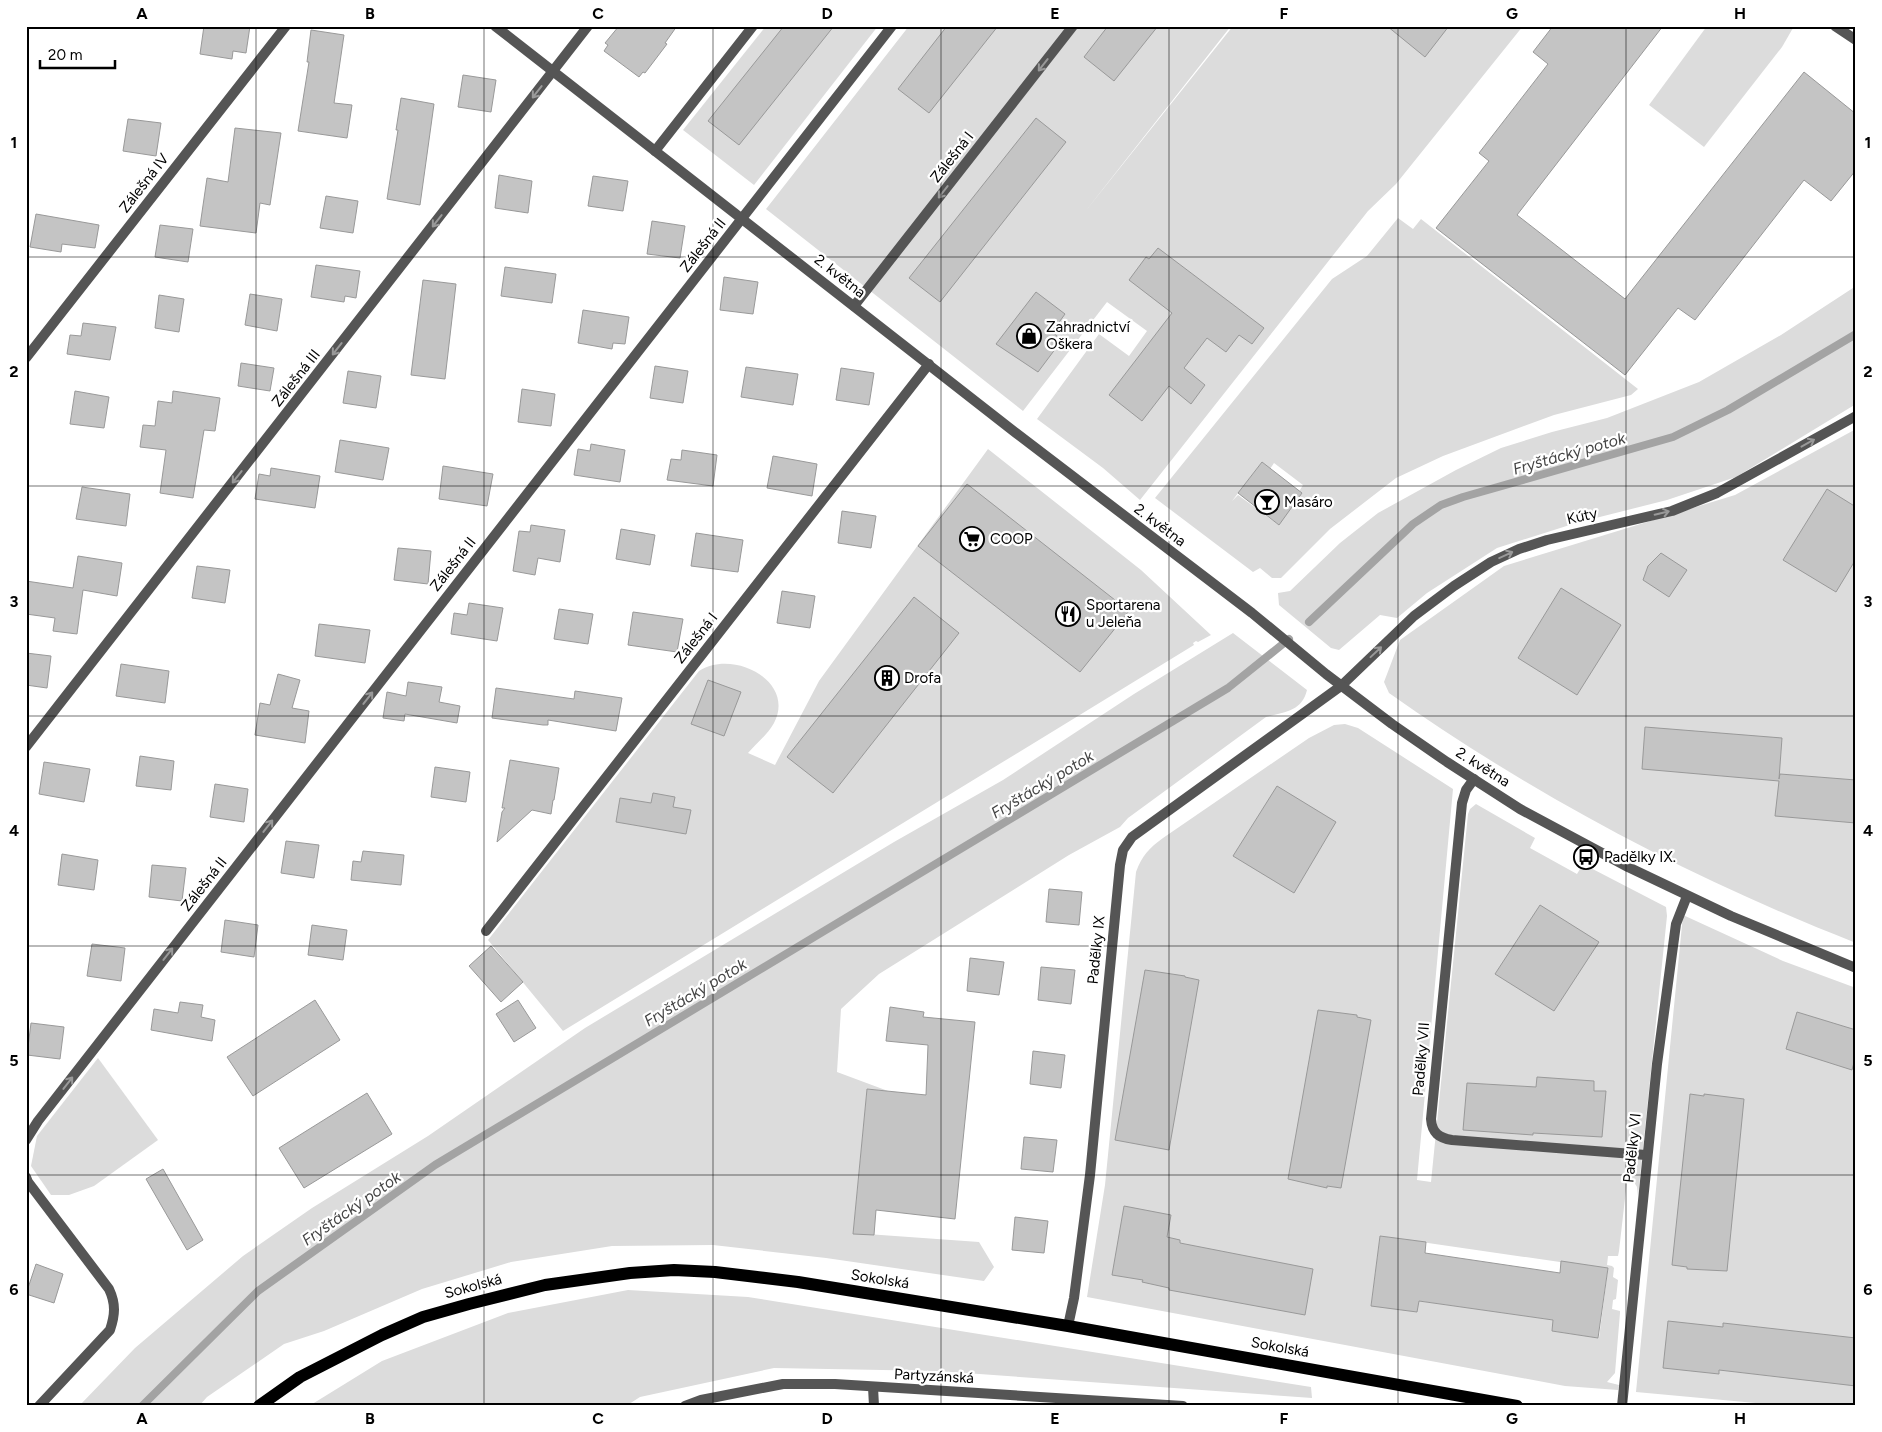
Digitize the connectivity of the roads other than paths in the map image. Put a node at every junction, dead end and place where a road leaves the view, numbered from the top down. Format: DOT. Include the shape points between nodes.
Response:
graph roads {
  1 [pos="286,26"];
  2 [pos="495,26"];
  3 [pos="588,26"];
  4 [pos="753,26"];
  5 [pos="892,26"];
  6 [pos="1073,26"];
  7 [pos="1835,26"];
  8 [pos="1856,40"];
  9 [pos="554,71"];
  10 [pos="655,151"];
  11 [pos="743,218"];
  12 [pos="854,306"];
  13 [pos="26,358"];
  14 [pos="929,364"];
  15 [pos="1856,416"];
  16 [pos="1341,686"];
  17 [pos="26,747"];
  18 [pos="1474,779"];
  19 [pos="1687,896"];
  20 [pos="486,931"];
  21 [pos="1856,968"];
  22 [pos="38,1121"];
  23 [pos="26,1128"];
  24 [pos="26,1140"];
  25 [pos="1646,1156"];
  26 [pos="26,1177"];
  27 [pos="1068,1326"];
  28 [pos="873,1387"];
  29 [pos="39,1406"];
  30 [pos="259,1406"];
  31 [pos="685,1406"];
  32 [pos="874,1406"];
  33 [pos="1182,1406"];
  34 [pos="1517,1406"];
  35 [pos="1622,1406"];
  1 -- 13 [label="street, Zálešná IV"];
  2 -- 9 [label="street, 2. května"];
  3 -- 9 [label="street, Zálešná III"];
  4 -- 10 [label="street"];
  5 -- 11 [label="street, Zálešná II"];
  6 -- 12 [label="street, Zálešná I, one-way"];
  7 -- 8 [label="street"];
  9 -- 10 [label="street, 2. května"];
  9 -- 17 [label="street, Zálešná III, one-way"];
  10 -- 11 [label="street, 2. května"];
  11 -- 12 [label="street, 2. května"];
  22 -- 11 [label="street, Zálešná II, one-way"];
  12 -- 14 [label="street, 2. května"];
  14 -- 16 [label="street, 2. května" via="1252,613"];
  14 -- 20 [label="street, Zálešná I"];
  16 -- 15 [label="street, Kúty, one-way" via="1414,616 1491,562 1547,540 1672,511 1717,493"];
  16 -- 18 [label="street, 2. května"];
  16 -- 27 [label="street, Padělky IX" via="1132,837 1123,850 1090,1175"];
  18 -- 19 [label="street, 2. května" via="1537,818"];
  18 -- 25 [label="street, Padělky VII" via="1462,803 1438,1036 1431,1119 1434,1131 1440,1137 1452,1140"];
  19 -- 21 [label="street, 2. května"];
  19 -- 25 [label="street, Padělky VI" via="1676,924"];
  22 -- 23 [label="street"];
  22 -- 24 [label="street, Zálešná II"];
  25 -- 35 [label="street, Padělky VI"];
  26 -- 29 [label="street" via="109,1289 114,1304 110,1330"];
  27 -- 30 [label="main road, Sokolská" via="798,1282 715,1272 630,1273 545,1285 423,1317 300,1377"];
  27 -- 34 [label="main road, Sokolská"];
  28 -- 31 [label="street, Partyzánská" via="783,1384 700,1400"];
  28 -- 32 [label="street"];
  28 -- 33 [label="street, Partyzánská"];
}
